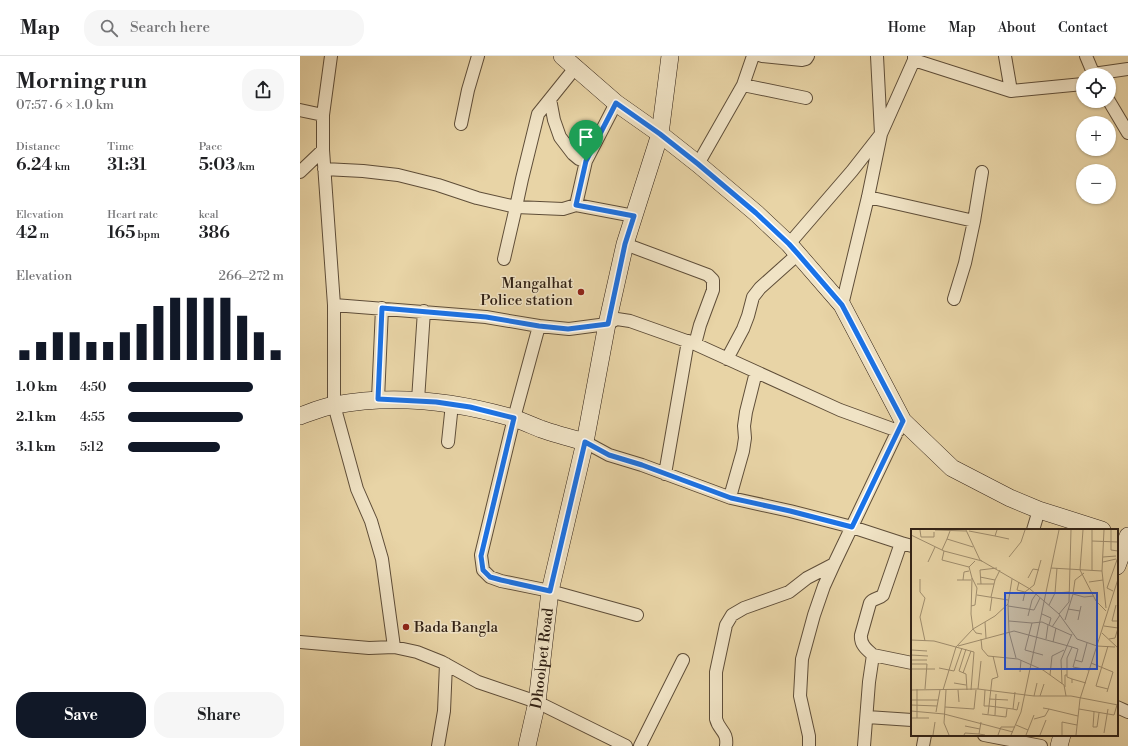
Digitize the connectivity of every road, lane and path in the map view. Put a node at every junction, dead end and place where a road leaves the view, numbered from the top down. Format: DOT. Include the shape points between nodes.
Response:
graph roads {
  1 [pos="331,56"];
  2 [pos="478,56"];
  3 [pos="562,56"];
  4 [pos="670,56"];
  5 [pos="753,56"];
  6 [pos="762,56"];
  7 [pos="808,56"];
  8 [pos="877,56"];
  9 [pos="1005,56"];
  10 [pos="1086,56"];
  11 [pos="914,58"];
  12 [pos="575,68"];
  13 [pos="1091,68"];
  14 [pos="1128,68"];
  15 [pos="1116,70"];
  16 [pos="742,85"];
  17 [pos="1076,85"];
  18 [pos="1011,91"];
  19 [pos="806,98"];
  20 [pos="550,100"];
  21 [pos="616,103"];
  22 [pos="1113,108"];
  23 [pos="300,110"];
  24 [pos="323,115"];
  25 [pos="461,124"];
  26 [pos="1128,132"];
  27 [pos="660,134"];
  28 [pos="881,134"];
  29 [pos="323,150"];
  30 [pos="586,161"];
  31 [pos="698,164"];
  32 [pos="324,169"];
  33 [pos="300,172"];
  34 [pos="982,172"];
  35 [pos="868,197"];
  36 [pos="576,205"];
  37 [pos="516,206"];
  38 [pos="634,216"];
  39 [pos="974,221"];
  40 [pos="625,244"];
  41 [pos="793,249"];
  42 [pos="504,259"];
  43 [pos="954,299"];
  44 [pos="334,305"];
  45 [pos="842,305"];
  46 [pos="382,308"];
  47 [pos="424,311"];
  48 [pos="608,324"];
  49 [pos="539,326"];
  50 [pos="691,342"];
  51 [pos="727,359"];
  52 [pos="756,372"];
  53 [pos="378,399"];
  54 [pos="418,400"];
  55 [pos="452,404"];
  56 [pos="334,405"];
  57 [pos="300,416"];
  58 [pos="514,418"];
  59 [pos="900,426"];
  60 [pos="448,442"];
  61 [pos="585,442"];
  62 [pos="665,474"];
  63 [pos="730,497"];
  64 [pos="1039,510"];
  65 [pos="852,527"];
  66 [pos="1033,529"];
  67 [pos="1099,529"];
  68 [pos="1125,536"];
  69 [pos="906,544"];
  70 [pos="1118,562"];
  71 [pos="834,564"];
  72 [pos="550,591"];
  73 [pos="637,615"];
  74 [pos="300,642"];
  75 [pos="394,647"];
  76 [pos="873,655"];
  77 [pos="684,660"];
  78 [pos="911,663"];
  79 [pos="446,664"];
  80 [pos="537,702"];
  81 [pos="1118,707"];
  82 [pos="1128,712"];
  83 [pos="867,717"];
  84 [pos="911,720"];
  85 [pos="926,736"];
  86 [pos="989,736"];
  87 [pos="1062,736"];
  88 [pos="438,746"];
  89 [pos="527,746"];
  90 [pos="626,746"];
  91 [pos="640,746"];
  92 [pos="726,746"];
  93 [pos="809,746"];
  94 [pos="864,746"];
  95 [pos="923,746"];
  96 [pos="1041,746"];
  97 [pos="1059,746"];
  1 -- 24 [label="street"];
  2 -- 25 [label="street"];
  3 -- 12 [label="street"];
  4 -- 27 [label="street, Dhoolpet Road"];
  5 -- 16 [label="street"];
  6 -- 7 [label="street" via="802,60"];
  8 -- 28 [label="street"];
  9 -- 18 [label="street"];
  10 -- 13 [label="street"];
  11 -- 18 [label="street"];
  11 -- 28 [label="street"];
  12 -- 20 [label="street"];
  12 -- 21 [label="street"];
  14 -- 15 [label="street"];
  16 -- 19 [label="street"];
  16 -- 31 [label="street"];
  17 -- 18 [label="street"];
  20 -- 30 [label="street" via="560,137 573,154"];
  20 -- 37 [label="street" via="538,114"];
  21 -- 27 [label="street"];
  21 -- 30 [label="street"];
  22 -- 26 [label="street"];
  23 -- 24 [label="street"];
  24 -- 29 [label="street"];
  27 -- 31 [label="street"];
  27 -- 38 [label="street, Dhoolpet Road"];
  28 -- 35 [label="street"];
  28 -- 41 [label="street"];
  29 -- 32 [label="street"];
  29 -- 33 [label="street"];
  30 -- 36 [label="street"];
  31 -- 41 [label="street" via="756,213"];
  32 -- 37 [label="street" via="398,175"];
  32 -- 44 [label="street"];
  34 -- 39 [label="street"];
  35 -- 39 [label="street"];
  35 -- 45 [label="street"];
  36 -- 37 [label="street" via="563,209"];
  36 -- 38 [label="street"];
  37 -- 42 [label="street"];
  38 -- 40 [label="street, Dhoolpet Road"];
  39 -- 43 [label="street"];
  40 -- 48 [label="street, Dhoolpet Road"];
  40 -- 50 [label="street" via="708,275 714,280 713,290"];
  41 -- 45 [label="street"];
  41 -- 51 [label="street" via="753,297 743,329"];
  44 -- 46 [label="street"];
  44 -- 56 [label="street"];
  45 -- 59 [label="street"];
  46 -- 47 [label="street"];
  46 -- 53 [label="street"];
  47 -- 49 [label="street" via="486,317"];
  47 -- 54 [label="street"];
  48 -- 49 [label="street" via="568,329"];
  48 -- 50 [label="street" via="617,319 630,321"];
  48 -- 61 [label="street, Dhoolpet Road"];
  49 -- 58 [label="street"];
  50 -- 51 [label="street"];
  50 -- 62 [label="street"];
  51 -- 52 [label="street"];
  52 -- 59 [label="street" via="840,410"];
  52 -- 63 [label="street" via="746,412 743,451"];
  53 -- 54 [label="street"];
  53 -- 56 [label="street"];
  54 -- 55 [label="street"];
  55 -- 58 [label="street"];
  55 -- 60 [label="street"];
  56 -- 57 [label="street"];
  56 -- 75 [label="street" via="357,489 371,521 382,559"];
  58 -- 61 [label="street"];
  58 -- 72 [label="street" via="481,556 483,570 490,577"];
  59 -- 64 [label="street" via="952,468"];
  59 -- 65 [label="street"];
  61 -- 62 [label="street" via="609,455"];
  61 -- 72 [label="street, Dhoolpet Road"];
  62 -- 63 [label="street"];
  63 -- 65 [label="street"];
  64 -- 66 [label="street"];
  64 -- 67 [label="street"];
  65 -- 69 [label="street"];
  65 -- 71 [label="street"];
  68 -- 70 [label="street"];
  69 -- 76 [label="street" via="884,595 870,603 860,639 861,644"];
  71 -- 92 [label="street" via="807,578 789,592 744,608 732,615 726,625 716,672 716,719 726,735"];
  71 -- 93 [label="street" via="814,615 802,659 800,696"];
  72 -- 73 [label="street"];
  72 -- 80 [label="street, Dhoolpet Road"];
  74 -- 75 [label="street" via="369,648"];
  75 -- 79 [label="street" via="417,652"];
  76 -- 78 [label="street"];
  76 -- 83 [label="street"];
  77 -- 91 [label="street"];
  79 -- 80 [label="street" via="478,682"];
  79 -- 88 [label="street" via="444,711"];
  80 -- 89 [label="street, Dhoolpet Road"];
  80 -- 90 [label="street"];
  81 -- 82 [label="street"];
  83 -- 84 [label="street"];
  83 -- 94 [label="street"];
  85 -- 95 [label="street"];
  86 -- 96 [label="street"];
  87 -- 97 [label="street"];
}
